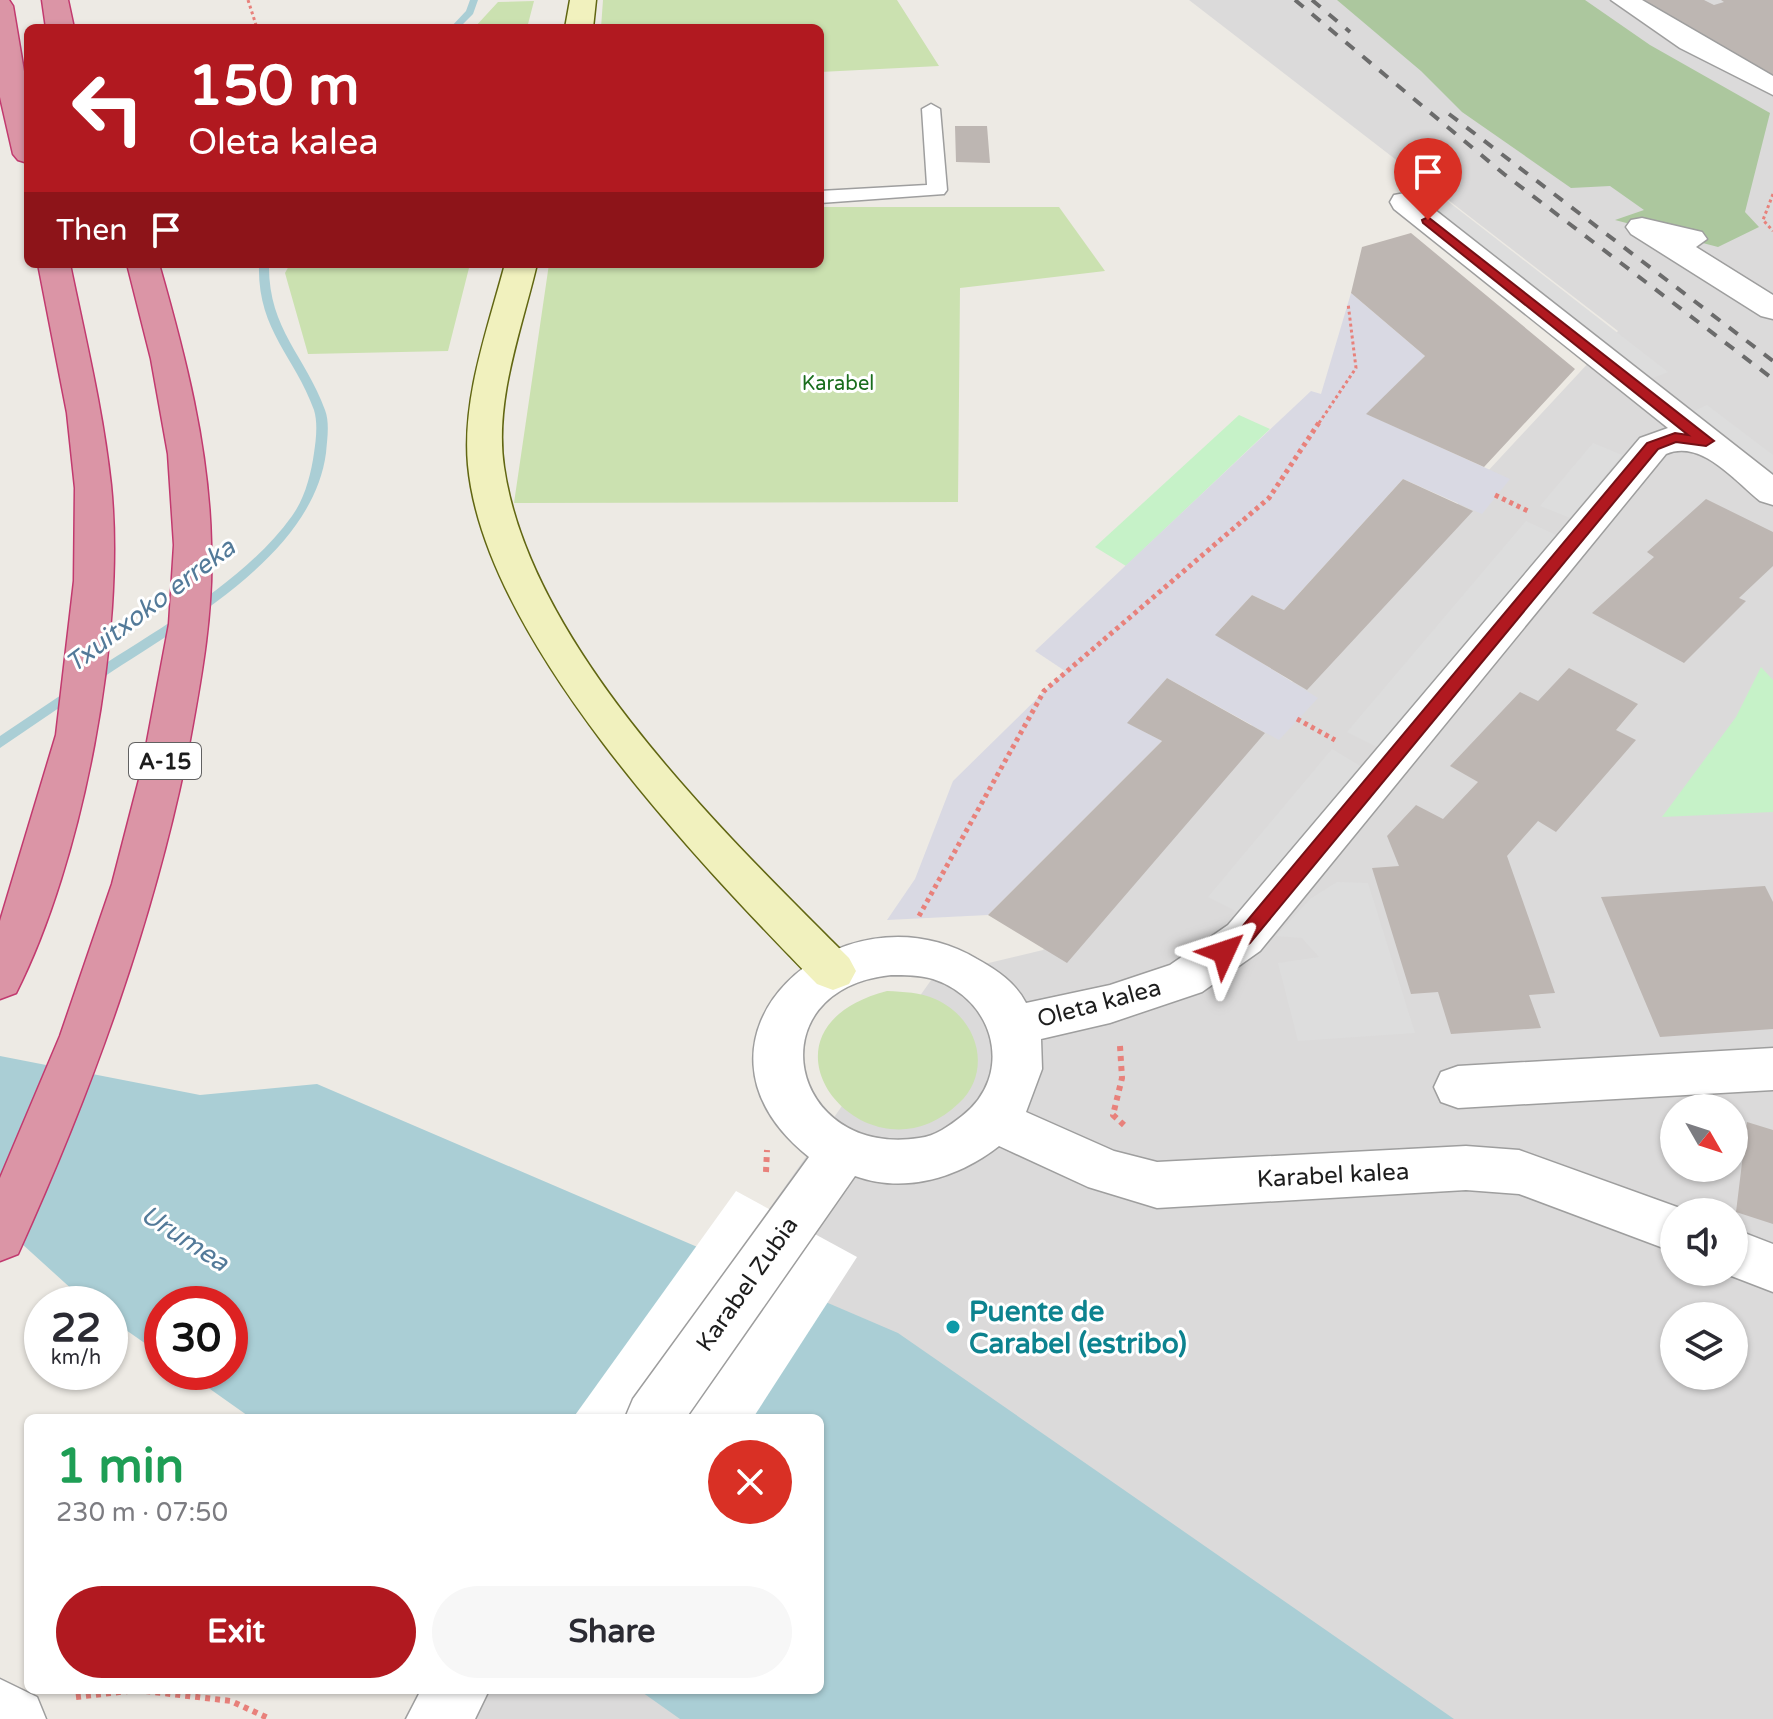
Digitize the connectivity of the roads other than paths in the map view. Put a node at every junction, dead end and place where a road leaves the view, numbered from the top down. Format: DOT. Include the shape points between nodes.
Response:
graph roads {
  1 [pos="55,0"];
  2 [pos="583,0"];
  3 [pos="1624,0"];
  4 [pos="0,6"];
  5 [pos="59,24"];
  6 [pos="580,24"];
  7 [pos="1773,87"];
  8 [pos="931,109"];
  9 [pos="24,137"];
  10 [pos="824,197"];
  11 [pos="1405,202"];
  12 [pos="1691,239"];
  13 [pos="55,268"];
  14 [pos="144,268"];
  15 [pos="520,268"];
  16 [pos="1773,309"];
  17 [pos="1706,441"];
  18 [pos="1773,493"];
  19 [pos="833,971"];
  20 [pos="0,980"];
  21 [pos="1013,1026"];
  22 [pos="1773,1069"];
  23 [pos="1458,1087"];
  24 [pos="995,1121"];
  25 [pos="843,1152"];
  26 [pos="1660,1224"];
  27 [pos="0,1237"];
  28 [pos="1748,1258"];
  29 [pos="1773,1268"];
  30 [pos="656,1414"];
  31 [pos="456,1694"];
  32 [pos="0,1710"];
  33 [pos="15,1719"];
  34 [pos="437,1719"];
  1 -- 5 [label="highway"];
  2 -- 6 [label="street"];
  3 -- 7 [label="street"];
  4 -- 9 [label="highway"];
  8 -- 10 [label="lane" via="937,190"];
  11 -- 17 [label="street"];
  12 -- 16 [label="street" via="1642,227"];
  13 -- 20 [label="highway" via="84,413 93,488 93,581 77,735 34,892"];
  14 -- 27 [label="highway, A-15" via="174,373 192,518 182,673 158,799 133,891 84,1037"];
  15 -- 19 [label="street" via="490,400 486,464 494,516 515,570 616,732 777,916"];
  17 -- 18 [label="street"];
  17 -- 21 [label="street, Oleta kalea" via="1675,437 1653,446 1244,938 1186,979 1110,1004"];
  19 -- 21 [label="street" via="891,956 952,966 998,1001"];
  19 -- 25 [label="street" via="805,991 786,1017 776,1046 778,1078 789,1107 812,1133"];
  21 -- 24 [label="street" via="1018,1075"];
  22 -- 23 [label="street"];
  24 -- 25 [label="street" via="964,1145 926,1159 884,1162"];
  24 -- 26 [label="street, Karabel kalea" via="1106,1171 1157,1185 1466,1168 1506,1171"];
  25 -- 30 [label="street, Karabel Zubia"];
  28 -- 29 [label="street"];
  31 -- 34 [label="street"];
  32 -- 33 [label="street"];
}
